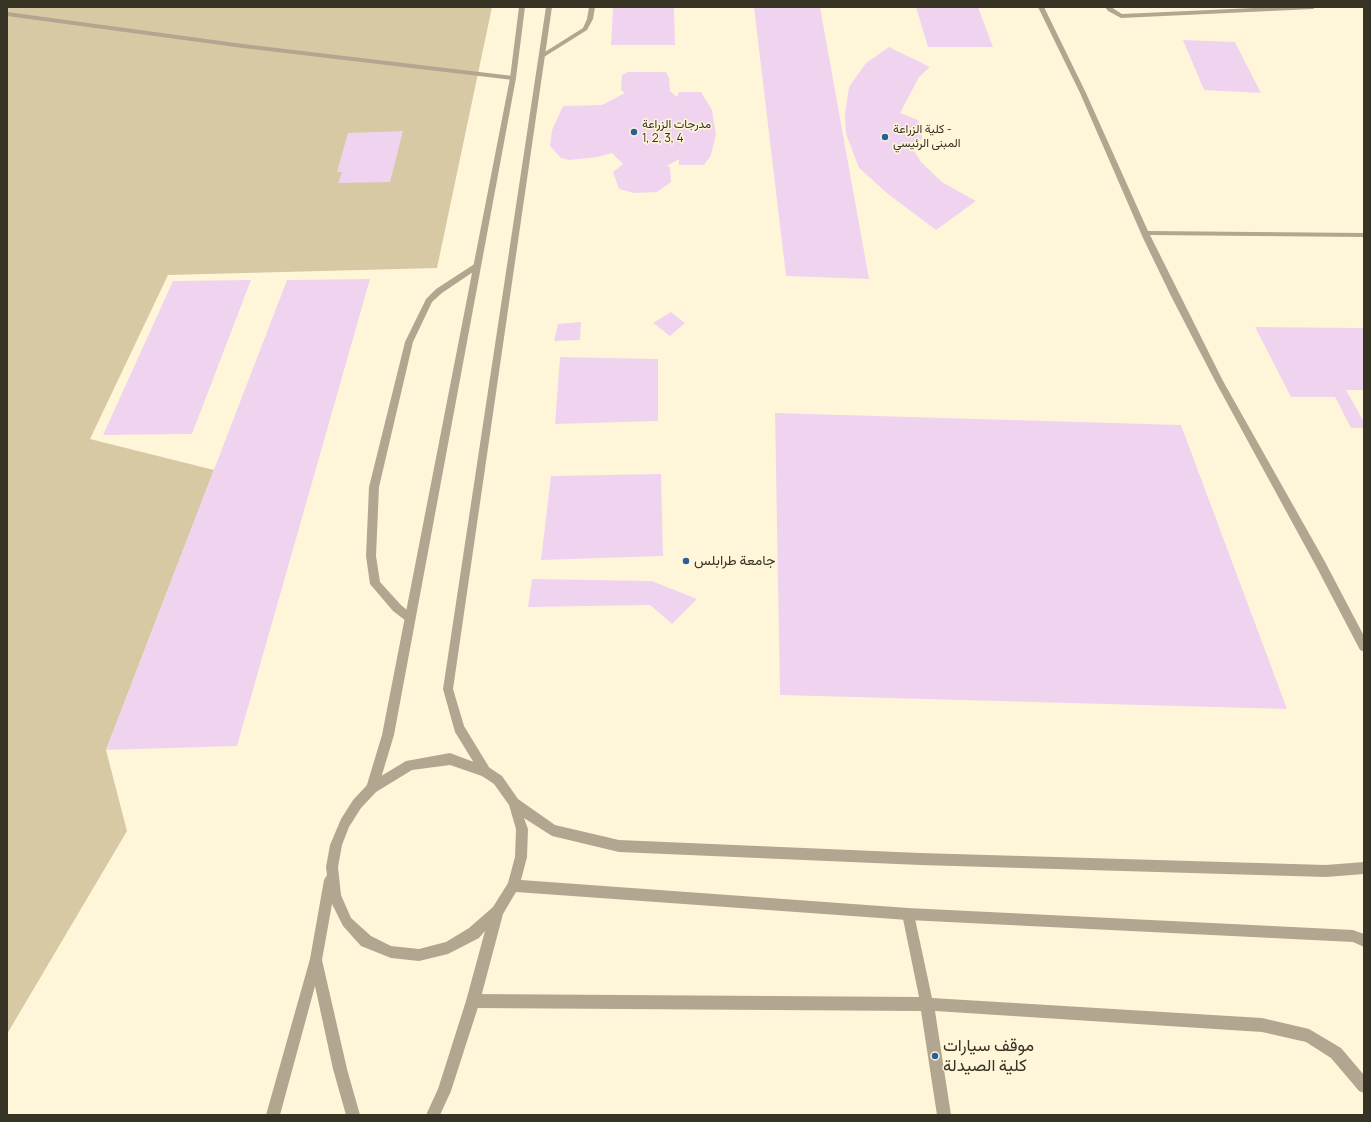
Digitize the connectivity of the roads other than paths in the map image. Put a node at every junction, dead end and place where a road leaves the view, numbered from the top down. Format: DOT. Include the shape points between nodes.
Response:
graph roads {
  1 [pos="522,7"];
  2 [pos="549,7"];
  3 [pos="592,7"];
  4 [pos="1041,7"];
  5 [pos="1108,7"];
  6 [pos="1313,7"];
  7 [pos="1259,8"];
  8 [pos="7,14"];
  9 [pos="542,56"];
  10 [pos="513,78"];
  11 [pos="1145,233"];
  12 [pos="1364,235"];
  13 [pos="476,266"];
  14 [pos="410,618"];
  15 [pos="1364,647"];
  16 [pos="486,772"];
  17 [pos="372,788"];
  18 [pos="514,803"];
  19 [pos="332,867"];
  20 [pos="1364,868"];
  21 [pos="513,886"];
  22 [pos="497,912"];
  23 [pos="908,914"];
  24 [pos="1364,941"];
  25 [pos="316,959"];
  26 [pos="473,1001"];
  27 [pos="927,1004"];
  28 [pos="1364,1086"];
  29 [pos="272,1115"];
  30 [pos="353,1115"];
  31 [pos="433,1115"];
  32 [pos="944,1115"];
  1 -- 10 [label="street"];
  2 -- 9 [label="street"];
  3 -- 9 [label="street" via="585,29"];
  4 -- 11 [label="street" via="1083,93"];
  5 -- 7 [label="street" via="1121,16"];
  6 -- 7 [label="street"];
  8 -- 10 [label="street" via="243,46"];
  9 -- 16 [label="street" via="448,689 459,728"];
  10 -- 13 [label="street"];
  11 -- 12 [label="street"];
  11 -- 15 [label="street" via="1219,381"];
  13 -- 14 [label="street"];
  13 -- 14 [label="street" via="429,301 409,342 374,487 371,556 375,584"];
  14 -- 17 [label="street" via="388,735"];
  16 -- 17 [label="street" via="444,760 410,765"];
  16 -- 18 [label="street" via="498,780"];
  17 -- 19 [label="street" via="357,804 345,823 336,845"];
  18 -- 20 [label="street" via="552,830 620,846 952,860 1326,871"];
  18 -- 21 [label="street" via="522,829 521,857"];
  19 -- 22 [label="street" via="335,896 347,922 366,941 391,952 419,954 448,948 474,933"];
  19 -- 25 [label="street"];
  21 -- 22 [label="street"];
  21 -- 23 [label="street"];
  22 -- 26 [label="street"];
  23 -- 24 [label="street" via="1353,936"];
  23 -- 27 [label="street"];
  25 -- 29 [label="street"];
  25 -- 30 [label="street" via="340,1069"];
  26 -- 27 [label="street"];
  26 -- 31 [label="street" via="444,1091"];
  27 -- 28 [label="street" via="1262,1025 1309,1036 1336,1053"];
  27 -- 32 [label="street"];
}
